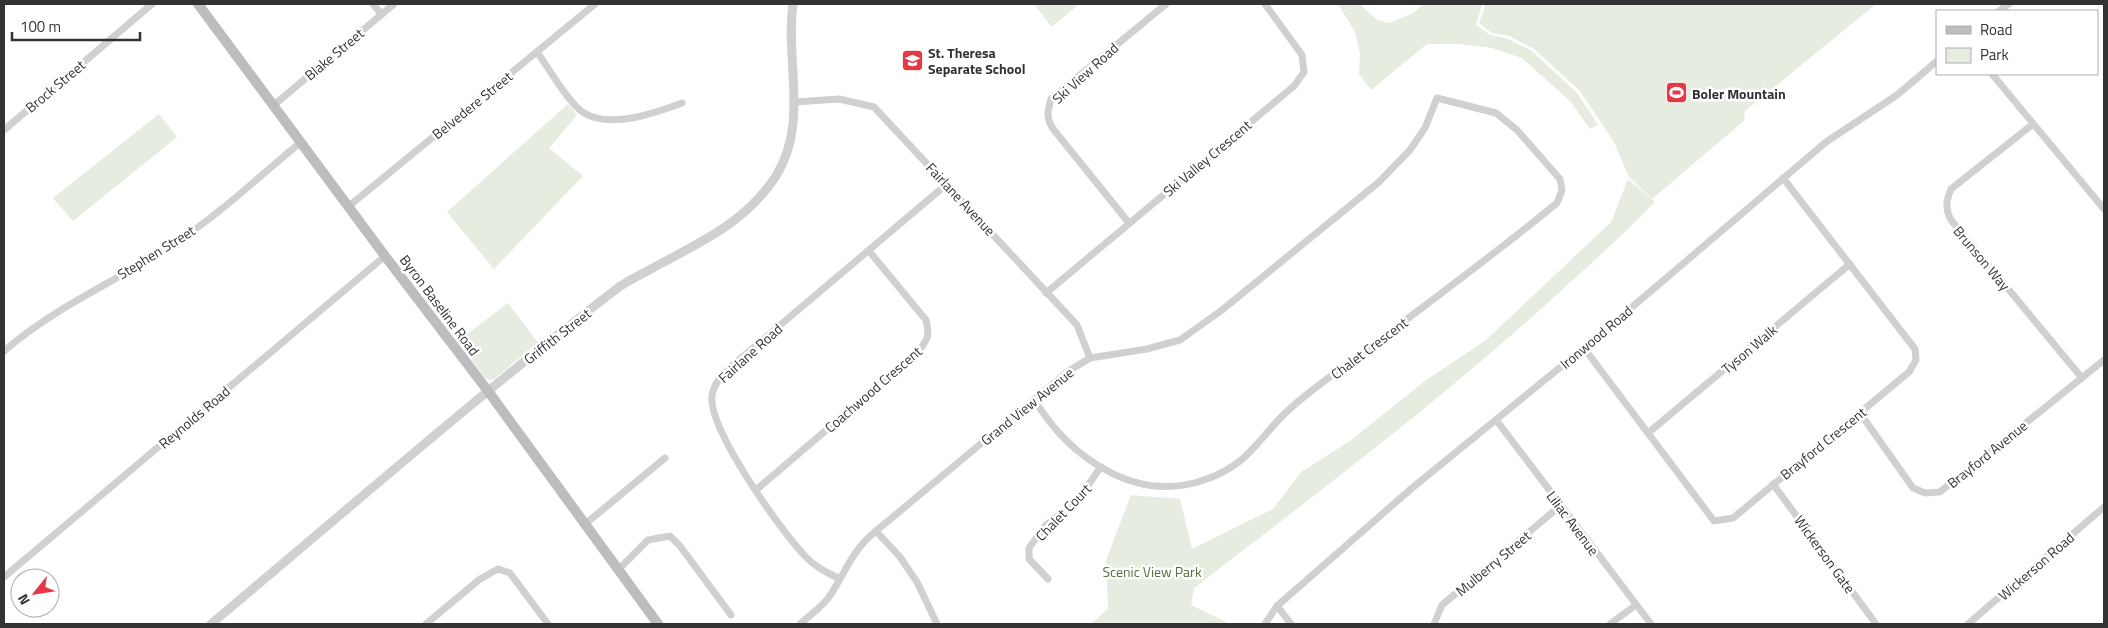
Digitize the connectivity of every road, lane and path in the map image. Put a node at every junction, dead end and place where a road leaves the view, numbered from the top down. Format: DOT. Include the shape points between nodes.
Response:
graph roads {
  1 [pos="152,4"];
  2 [pos="198,4"];
  3 [pos="373,4"];
  4 [pos="394,4"];
  5 [pos="595,4"];
  6 [pos="793,4"];
  7 [pos="1166,4"];
  8 [pos="1265,4"];
  9 [pos="381,14"];
  10 [pos="537,52"];
  11 [pos="1936,62"];
  12 [pos="1993,75"];
  13 [pos="1437,98"];
  14 [pos="795,102"];
  15 [pos="682,103"];
  16 [pos="274,104"];
  17 [pos="2033,124"];
  18 [pos="4,130"];
  19 [pos="301,142"];
  20 [pos="1783,178"];
  21 [pos="947,184"];
  22 [pos="349,206"];
  23 [pos="2104,209"];
  24 [pos="1129,223"];
  25 [pos="869,251"];
  26 [pos="385,256"];
  27 [pos="1850,264"];
  28 [pos="1046,293"];
  29 [pos="1584,348"];
  30 [pos="4,350"];
  31 [pos="1090,358"];
  32 [pos="2104,360"];
  33 [pos="2082,378"];
  34 [pos="488,391"];
  35 [pos="1034,399"];
  36 [pos="1860,413"];
  37 [pos="1497,421"];
  38 [pos="1648,434"];
  39 [pos="665,458"];
  40 [pos="1100,468"];
  41 [pos="1773,484"];
  42 [pos="756,490"];
  43 [pos="1560,506"];
  44 [pos="2104,507"];
  45 [pos="584,524"];
  46 [pos="876,531"];
  47 [pos="618,570"];
  48 [pos="4,577"];
  49 [pos="840,579"];
  50 [pos="1048,579"];
  51 [pos="1636,605"];
  52 [pos="1277,606"];
  53 [pos="731,615"];
  54 [pos="212,624"];
  55 [pos="426,624"];
  56 [pos="548,624"];
  57 [pos="658,624"];
  58 [pos="800,624"];
  59 [pos="938,624"];
  60 [pos="1265,624"];
  61 [pos="1291,624"];
  62 [pos="1434,624"];
  63 [pos="1610,624"];
  64 [pos="1651,624"];
  65 [pos="1876,624"];
  66 [pos="1968,624"];
  1 -- 18 [label="street, Brock Street"];
  2 -- 16 [label="main road, Byron Baseline Road"];
  3 -- 9 [label="street"];
  4 -- 9 [label="street, Blake Street"];
  5 -- 10 [label="street, Belvedere Street"];
  6 -- 14 [label="street, Griffith Street" via="790,21"];
  7 -- 24 [label="street, Ski View Road" via="1051,99 1046,112 1048,122"];
  8 -- 24 [label="street, Ski Valley Crescent" via="1302,55 1304,72 1294,86"];
  9 -- 16 [label="street, Blake Street"];
  10 -- 15 [label="street" via="570,99 584,113 606,121 642,116"];
  10 -- 22 [label="street, Belvedere Street"];
  11 -- 20 [label="street, Ironwood Road" via="1897,95 1826,142"];
  12 -- 17 [label="street"];
  13 -- 31 [label="street, Grand View Avenue" via="1425,128 1410,150 1379,182 1222,310 1180,340"];
  13 -- 40 [label="street, Chalet Crescent" via="1496,113 1517,130 1560,179 1562,190 1557,203 1292,407 1249,455 1232,468 1203,481 1161,487 1130,482"];
  14 -- 21 [label="street, Fairlane Avenue" via="839,99 874,108"];
  14 -- 34 [label="street, Griffith Street" via="788,151 756,203 736,221 622,286"];
  16 -- 19 [label="main road, Byron Baseline Road"];
  17 -- 23 [label="street"];
  17 -- 33 [label="street, Brunson Way" via="1951,189 1947,213"];
  19 -- 22 [label="main road, Byron Baseline Road"];
  19 -- 30 [label="street, Stephen Street" via="180,240 54,313"];
  20 -- 27 [label="street, Brayford Crescent"];
  20 -- 29 [label="street, Ironwood Road"];
  21 -- 25 [label="street, Fairlane Road"];
  21 -- 28 [label="street, Fairlane Avenue"];
  22 -- 26 [label="main road, Byron Baseline Road"];
  24 -- 28 [label="street, Ski Valley Crescent"];
  25 -- 42 [label="street, Fairlane Road" via="714,384 714,415 740,469"];
  25 -- 42 [label="street, Coachwood Crescent" via="926,320 929,332 926,342"];
  26 -- 34 [label="main road, Byron Baseline Road"];
  26 -- 48 [label="street, Reynolds Road"];
  27 -- 36 [label="street, Brayford Crescent" via="1915,348 1916,360 1909,372"];
  27 -- 38 [label="street, Tyson Walk"];
  28 -- 31 [label="street, Fairlane Avenue" via="1077,325"];
  29 -- 37 [label="street, Ironwood Road"];
  29 -- 38 [label="street, Brayford Crescent"];
  31 -- 35 [label="street, Grand View Avenue"];
  32 -- 33 [label="street, Brayford Avenue"];
  33 -- 36 [label="street, Brayford Avenue" via="1940,492 1925,493 1913,488"];
  34 -- 45 [label="main road, Byron Baseline Road"];
  34 -- 54 [label="street, Griffith Street"];
  35 -- 40 [label="street, Chalet Crescent" via="1071,444"];
  35 -- 46 [label="street, Grand View Avenue"];
  36 -- 41 [label="street, Brayford Crescent"];
  37 -- 43 [label="street, Liliac Avenue"];
  37 -- 52 [label="street, Ironwood Road" via="1412,488"];
  38 -- 41 [label="street, Brayford Crescent" via="1714,521 1733,518"];
  39 -- 45 [label="street"];
  40 -- 50 [label="street, Chalet Court" via="1078,500 1045,526 1029,548 1029,559"];
  41 -- 65 [label="street, Wickerson Gate"];
  42 -- 49 [label="street, Fairlane Road" via="804,555 817,568"];
  43 -- 51 [label="street, Liliac Avenue"];
  43 -- 62 [label="street, Mulberry Street" via="1442,605"];
  44 -- 66 [label="street, Wickerson Road"];
  45 -- 47 [label="main road, Byron Baseline Road"];
  46 -- 49 [label="street, Grand View Avenue" via="852,556"];
  46 -- 59 [label="street" via="917,582"];
  47 -- 53 [label="street" via="648,540 670,536"];
  47 -- 57 [label="main road, Byron Baseline Road"];
  49 -- 58 [label="street, Grand View Avenue" via="830,596"];
  51 -- 63 [label="street"];
  51 -- 64 [label="street, Liliac Avenue"];
  52 -- 60 [label="street, Ironwood Road"];
  52 -- 61 [label="street"];
  55 -- 56 [label="street" via="480,579 498,569 510,573"];
}
